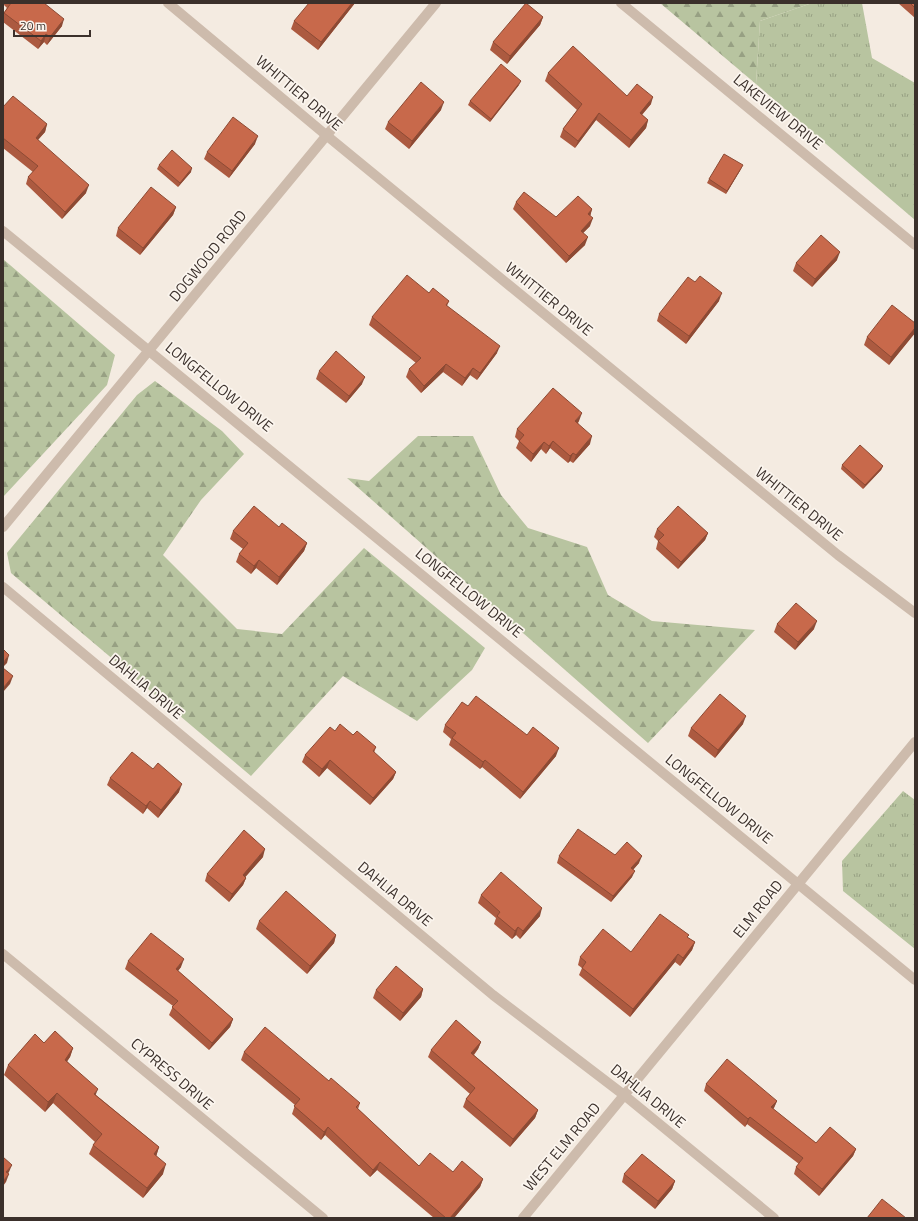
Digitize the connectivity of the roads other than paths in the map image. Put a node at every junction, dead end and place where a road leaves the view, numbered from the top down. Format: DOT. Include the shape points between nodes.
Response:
graph roads {
  1 [pos="168,3"];
  2 [pos="436,3"];
  3 [pos="621,3"];
  4 [pos="326,135"];
  5 [pos="3,231"];
  6 [pos="915,244"];
  7 [pos="150,350"];
  8 [pos="3,526"];
  9 [pos="3,587"];
  10 [pos="915,613"];
  11 [pos="915,742"];
  12 [pos="798,884"];
  13 [pos="3,954"];
  14 [pos="915,980"];
  15 [pos="624,1095"];
  16 [pos="323,1218"];
  17 [pos="523,1218"];
  18 [pos="774,1218"];
  1 -- 4 [label="street, WHITTIER DRIVE"];
  2 -- 4 [label="street, DOGWOOD ROAD"];
  3 -- 6 [label="street, LAKEVIEW DRIVE"];
  4 -- 7 [label="street, DOGWOOD ROAD"];
  4 -- 10 [label="street, WHITTIER DRIVE" via="838,555"];
  5 -- 7 [label="street, LONGFELLOW DRIVE"];
  7 -- 8 [label="street, DOGWOOD ROAD"];
  7 -- 12 [label="street, LONGFELLOW DRIVE"];
  9 -- 15 [label="street, DAHLIA DRIVE" via="493,995"];
  11 -- 12 [label="street, ELM ROAD"];
  12 -- 14 [label="street, LONGFELLOW DRIVE"];
  12 -- 15 [label="street, ELM ROAD"];
  13 -- 16 [label="street, CYPRESS DRIVE"];
  15 -- 17 [label="street, WEST ELM ROAD"];
  15 -- 18 [label="street, DAHLIA DRIVE"];
}
